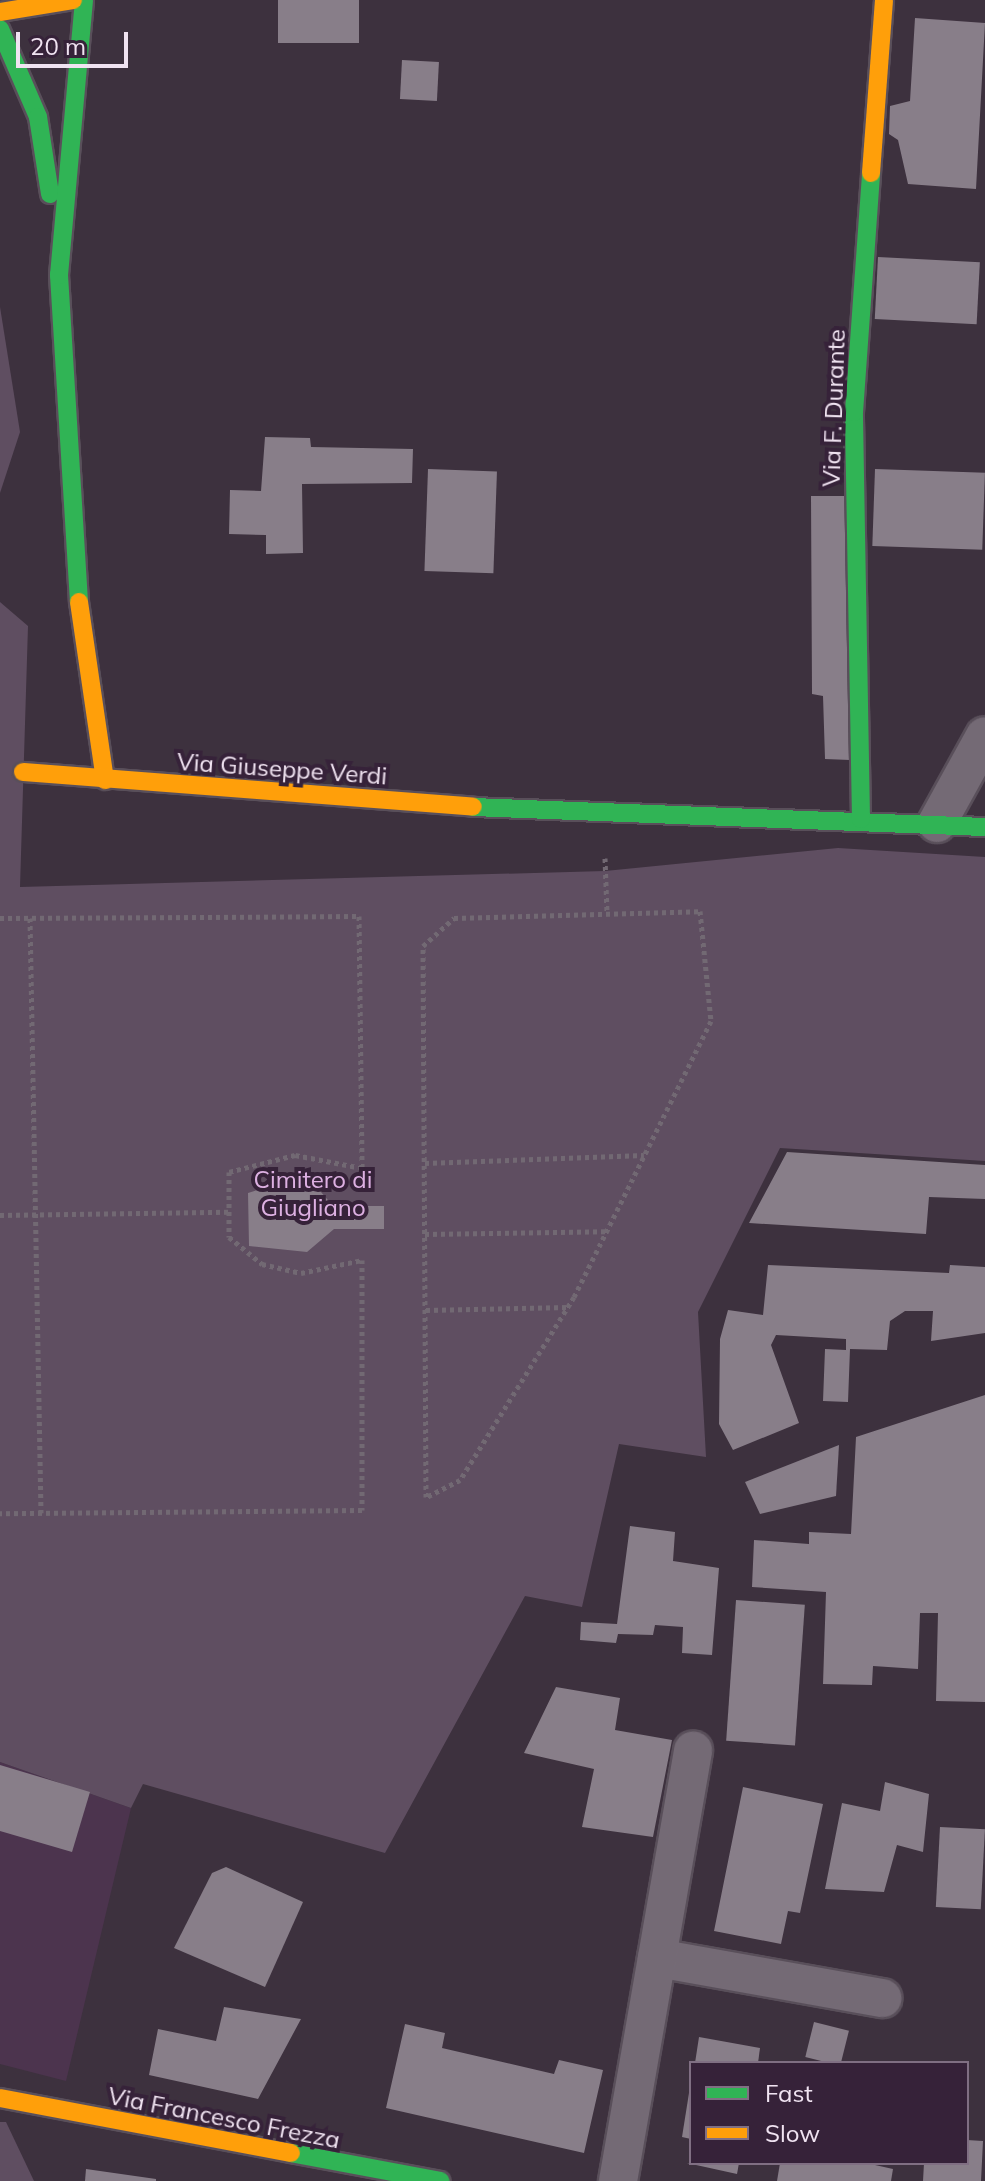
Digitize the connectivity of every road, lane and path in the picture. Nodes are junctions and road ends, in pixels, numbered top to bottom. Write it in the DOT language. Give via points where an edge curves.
graph roads {
  1 [pos="73,0"];
  2 [pos="84,0"];
  3 [pos="884,0"];
  4 [pos="0,12"];
  5 [pos="0,29"];
  6 [pos="59,252"];
  7 [pos="985,736"];
  8 [pos="23,772"];
  9 [pos="105,780"];
  10 [pos="603,817"];
  11 [pos="861,819"];
  12 [pos="937,823"];
  13 [pos="985,827"];
  14 [pos="607,913"];
  15 [pos="0,918"];
  16 [pos="30,918"];
  17 [pos="645,1155"];
  18 [pos="425,1163"];
  19 [pos="229,1212"];
  20 [pos="0,1215"];
  21 [pos="34,1215"];
  22 [pos="607,1231"];
  23 [pos="425,1234"];
  24 [pos="569,1307"];
  25 [pos="426,1310"];
  26 [pos="0,1513"];
  27 [pos="41,1513"];
  28 [pos="693,1750"];
  29 [pos="657,1958"];
  30 [pos="882,1998"];
  31 [pos="0,2098"];
  32 [pos="337,2173"];
  33 [pos="440,2181"];
  34 [pos="618,2181"];
  1 -- 4 [label="street"];
  2 -- 6 [label="street"];
  3 -- 11 [label="street, Via F. Durante" via="854,412"];
  5 -- 6 [label="street" via="38,117"];
  6 -- 9 [label="street" via="71,546"];
  7 -- 12 [label="street"];
  8 -- 9 [label="street, Via Giuseppe Verdi"];
  9 -- 10 [label="street, Via Giuseppe Verdi"];
  10 -- 11 [label="street, Via Giuseppe Verdi"];
  10 -- 14 [label="path"];
  11 -- 12 [label="street, Via Giuseppe Verdi"];
  12 -- 13 [label="street, Via Giuseppe Verdi"];
  14 -- 17 [label="path" via="700,911 711,1021"];
  14 -- 18 [label="path" via="454,918 423,946"];
  15 -- 16 [label="path"];
  16 -- 19 [label="path" via="359,916 362,1168 275,1157 252,1171 229,1172"];
  16 -- 21 [label="path"];
  17 -- 18 [label="path"];
  17 -- 22 [label="path"];
  18 -- 23 [label="path"];
  19 -- 21 [label="path"];
  19 -- 27 [label="path" via="236,1249 262,1264 301,1273 362,1260 362,1510"];
  20 -- 21 [label="path"];
  21 -- 27 [label="path"];
  22 -- 23 [label="path"];
  22 -- 24 [label="path"];
  23 -- 25 [label="path"];
  24 -- 25 [label="path"];
  24 -- 25 [label="path" via="460,1480 433,1497 426,1497"];
  26 -- 27 [label="path"];
  28 -- 29 [label="street"];
  29 -- 30 [label="street"];
  29 -- 34 [label="street"];
  31 -- 32 [label="street, Via Francesco Frezza"];
  32 -- 33 [label="street, Via Francesco Frezza"];
}
